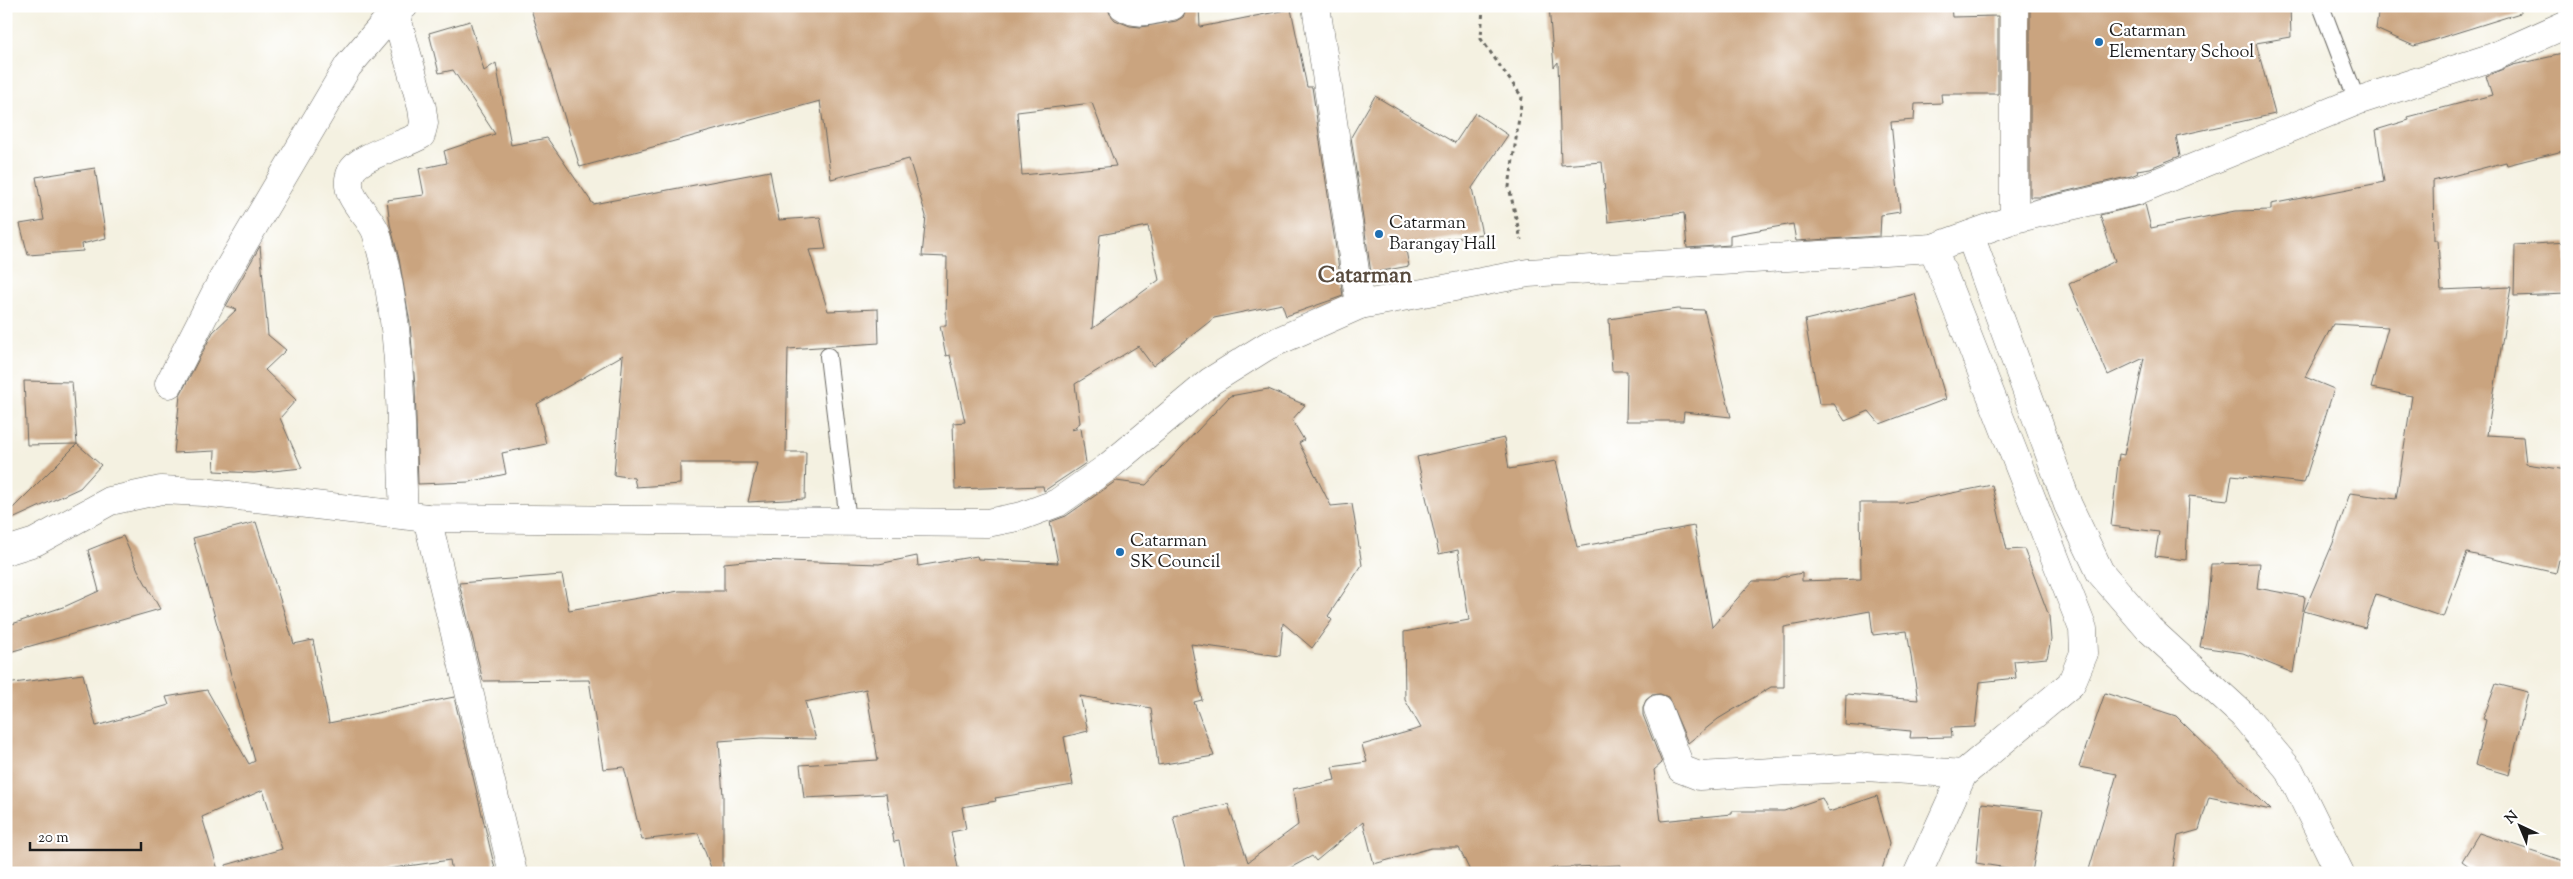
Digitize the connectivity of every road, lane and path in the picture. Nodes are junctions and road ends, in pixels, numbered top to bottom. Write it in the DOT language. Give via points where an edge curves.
graph roads {
  1 [pos="1123,6"];
  2 [pos="1172,6"];
  3 [pos="1316,6"];
  4 [pos="1483,6"];
  5 [pos="2014,6"];
  6 [pos="2321,6"];
  7 [pos="400,9"];
  8 [pos="2567,24"];
  9 [pos="2357,101"];
  10 [pos="2014,219"];
  11 [pos="1970,235"];
  12 [pos="1933,248"];
  13 [pos="1528,273"];
  14 [pos="1360,305"];
  15 [pos="828,356"];
  16 [pos="169,384"];
  17 [pos="416,517"];
  18 [pos="848,521"];
  19 [pos="6,551"];
  20 [pos="1658,709"];
  21 [pos="1963,774"];
  22 [pos="514,873"];
  23 [pos="1918,873"];
  24 [pos="2340,873"];
  1 -- 2 [label="street" via="1131,12 1138,12"];
  3 -- 14 [label="street"];
  4 -- 13 [label="path" via="1480,39 1522,97 1509,187"];
  5 -- 10 [label="street"];
  6 -- 9 [label="lane"];
  7 -- 16 [label="street" via="348,66 222,280"];
  7 -- 17 [label="street" via="422,108 424,124 421,135 356,164 350,175 350,184 352,196 376,231 389,290"];
  8 -- 9 [label="street" via="2493,57"];
  9 -- 10 [label="street" via="2136,191"];
  10 -- 11 [label="street"];
  11 -- 12 [label="street"];
  11 -- 24 [label="street" via="2068,505 2100,572 2150,629 2243,715 2290,771"];
  12 -- 13 [label="street"];
  12 -- 21 [label="street" via="2083,629 2084,653 2071,684"];
  13 -- 14 [label="street"];
  14 -- 18 [label="street" via="1267,346 1211,381 1108,467 1057,503 1022,516 987,523"];
  15 -- 18 [label="lane"];
  17 -- 18 [label="street"];
  17 -- 19 [label="street" via="204,492 161,490 110,501 35,542"];
  17 -- 22 [label="street"];
  20 -- 21 [label="street" via="1681,768 1699,776 1867,767"];
  21 -- 23 [label="street"];
}
